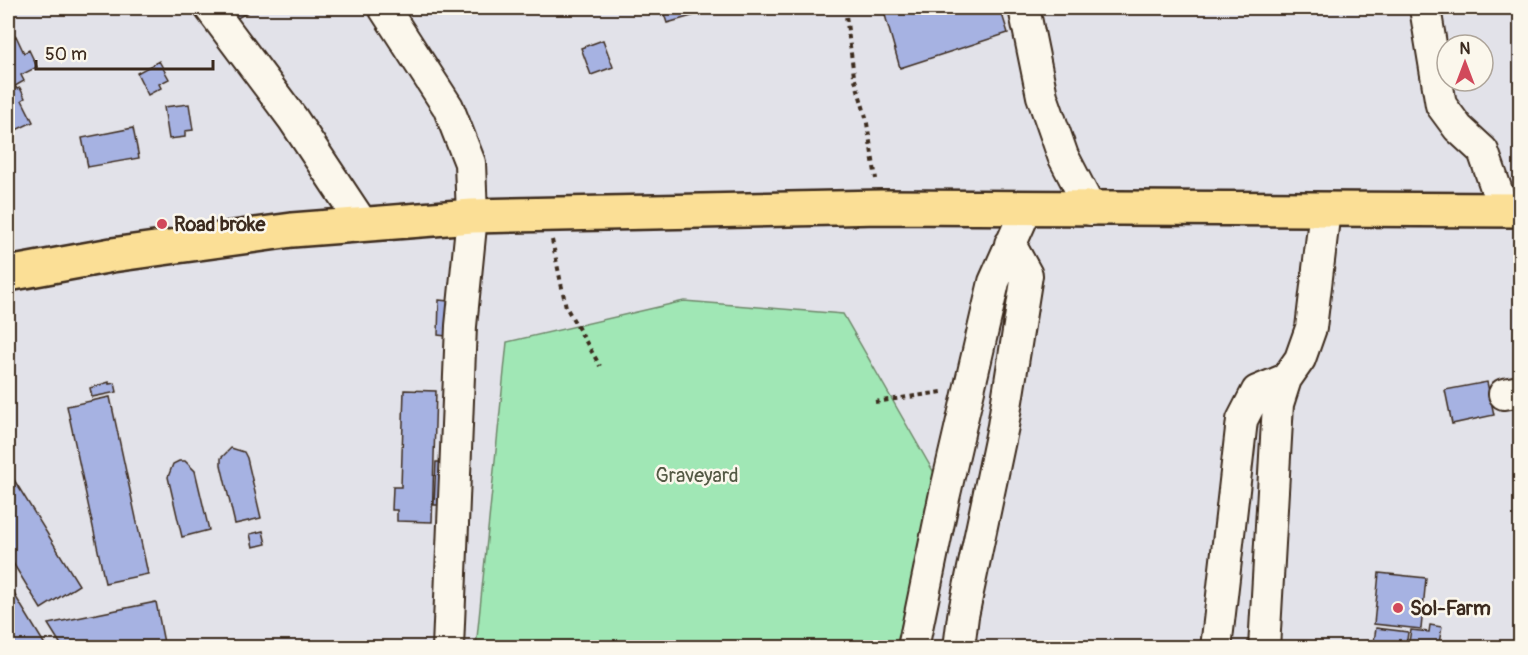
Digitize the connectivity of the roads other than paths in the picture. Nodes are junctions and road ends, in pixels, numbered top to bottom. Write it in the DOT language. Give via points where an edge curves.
graph roads {
  1 [pos="210,8"];
  2 [pos="384,8"];
  3 [pos="1024,8"];
  4 [pos="1425,8"];
  5 [pos="1026,210"];
  6 [pos="1091,210"];
  7 [pos="1325,210"];
  8 [pos="1512,211"];
  9 [pos="472,216"];
  10 [pos="362,223"];
  11 [pos="1010,244"];
  12 [pos="8,274"];
  13 [pos="1286,379"];
  14 [pos="448,648"];
  15 [pos="913,648"];
  16 [pos="959,648"];
  17 [pos="1216,648"];
  18 [pos="1264,648"];
  1 -- 10 [label="street" via="293,119"];
  2 -- 9 [label="street" via="448,107 471,163"];
  3 -- 6 [label="street" via="1042,96 1063,156"];
  4 -- 8 [label="street" via="1441,105 1483,151"];
  5 -- 6 [label="highway"];
  5 -- 9 [label="highway" via="881,207"];
  5 -- 11 [label="street"];
  6 -- 7 [label="highway"];
  7 -- 8 [label="highway"];
  7 -- 13 [label="street" via="1311,328 1300,359"];
  9 -- 10 [label="highway"];
  9 -- 14 [label="street" via="461,326"];
  10 -- 12 [label="highway" via="211,240"];
  11 -- 15 [label="street" via="994,282"];
  11 -- 16 [label="street" via="1028,275"];
  13 -- 17 [label="street" via="1257,392 1242,420"];
  13 -- 18 [label="street" via="1278,404"];
}
